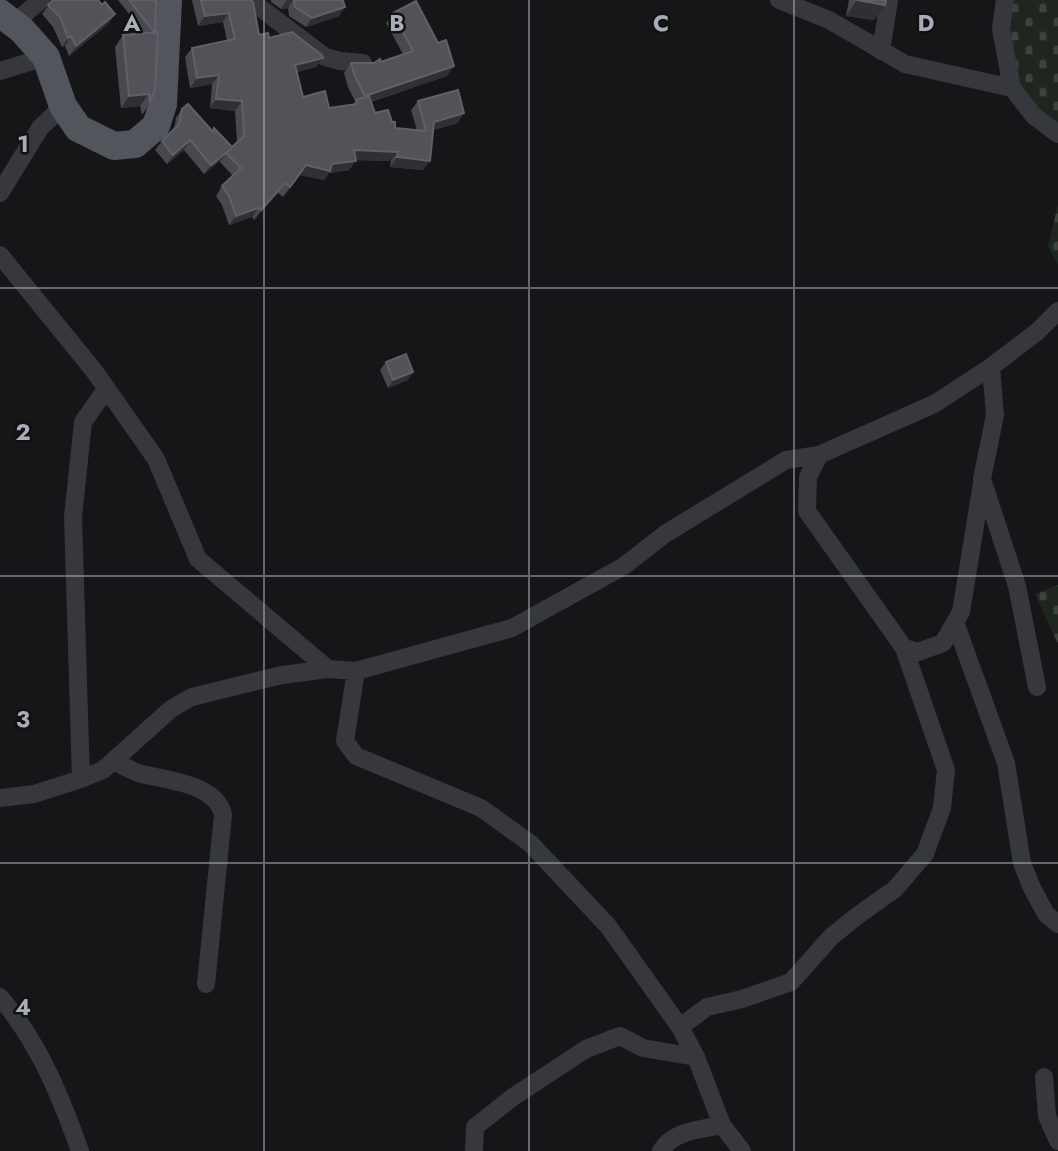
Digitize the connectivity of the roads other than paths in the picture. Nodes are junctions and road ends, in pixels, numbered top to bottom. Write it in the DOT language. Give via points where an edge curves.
graph roads {
  1 [pos="41,0"];
  2 [pos="168,0"];
  3 [pos="250,0"];
  4 [pos="779,0"];
  5 [pos="889,0"];
  6 [pos="1005,0"];
  7 [pos="7,18"];
  8 [pos="881,51"];
  9 [pos="46,57"];
  10 [pos="363,63"];
  11 [pos="0,71"];
  12 [pos="1012,88"];
  13 [pos="63,106"];
  14 [pos="1058,134"];
  15 [pos="0,193"];
  16 [pos="0,255"];
  17 [pos="1058,311"];
  18 [pos="991,367"];
  19 [pos="107,388"];
  20 [pos="819,455"];
  21 [pos="982,480"];
  22 [pos="955,622"];
  23 [pos="904,648"];
  24 [pos="328,669"];
  25 [pos="356,671"];
  26 [pos="1037,687"];
  27 [pos="113,761"];
  28 [pos="81,779"];
  29 [pos="0,798"];
  30 [pos="1058,924"];
  31 [pos="206,984"];
  32 [pos="0,997"];
  33 [pos="680,1027"];
  34 [pos="696,1058"];
  35 [pos="1044,1077"];
  36 [pos="722,1125"];
  37 [pos="1058,1141"];
  38 [pos="80,1151"];
  39 [pos="474,1151"];
  40 [pos="661,1151"];
  41 [pos="741,1151"];
  1 -- 7 [label="street"];
  2 -- 13 [label="main road" via="163,104 156,126 135,144 114,146 78,128"];
  3 -- 10 [label="street" via="325,57"];
  4 -- 8 [label="street" via="829,20"];
  5 -- 8 [label="street"];
  6 -- 12 [label="street" via="1001,29"];
  7 -- 9 [label="main road"];
  8 -- 12 [label="street" via="905,64"];
  9 -- 11 [label="street"];
  9 -- 13 [label="main road"];
  12 -- 14 [label="street" via="1034,116"];
  13 -- 15 [label="street" via="40,128"];
  16 -- 19 [label="street"];
  17 -- 18 [label="street"];
  18 -- 20 [label="street" via="934,404"];
  18 -- 21 [label="street" via="995,415"];
  19 -- 24 [label="street" via="156,459 198,559"];
  19 -- 28 [label="street" via="83,422 73,517"];
  20 -- 23 [label="street" via="807,477 807,511"];
  20 -- 25 [label="street" via="786,460 665,534 624,566 512,628"];
  21 -- 22 [label="street" via="961,612"];
  21 -- 26 [label="street" via="1017,586"];
  22 -- 23 [label="street" via="943,643 918,652"];
  22 -- 30 [label="street" via="1006,763 1031,888 1046,914"];
  23 -- 33 [label="street" via="946,770 942,808 925,854 895,889 831,937 791,982 707,1007"];
  24 -- 25 [label="street"];
  24 -- 27 [label="street" via="192,697 171,709"];
  25 -- 33 [label="street" via="345,741 356,755 481,808 531,844 608,926"];
  27 -- 28 [label="street"];
  27 -- 31 [label="street" via="139,773 171,778 204,792 222,807"];
  28 -- 29 [label="street" via="34,794"];
  32 -- 38 [label="street" via="39,1051"];
  33 -- 34 [label="street"];
  34 -- 36 [label="street"];
  34 -- 39 [label="street" via="643,1048 620,1036 586,1049 475,1127"];
  35 -- 37 [label="street" via="1047,1116"];
  36 -- 40 [label="street" via="681,1133"];
  36 -- 41 [label="street"];
}
